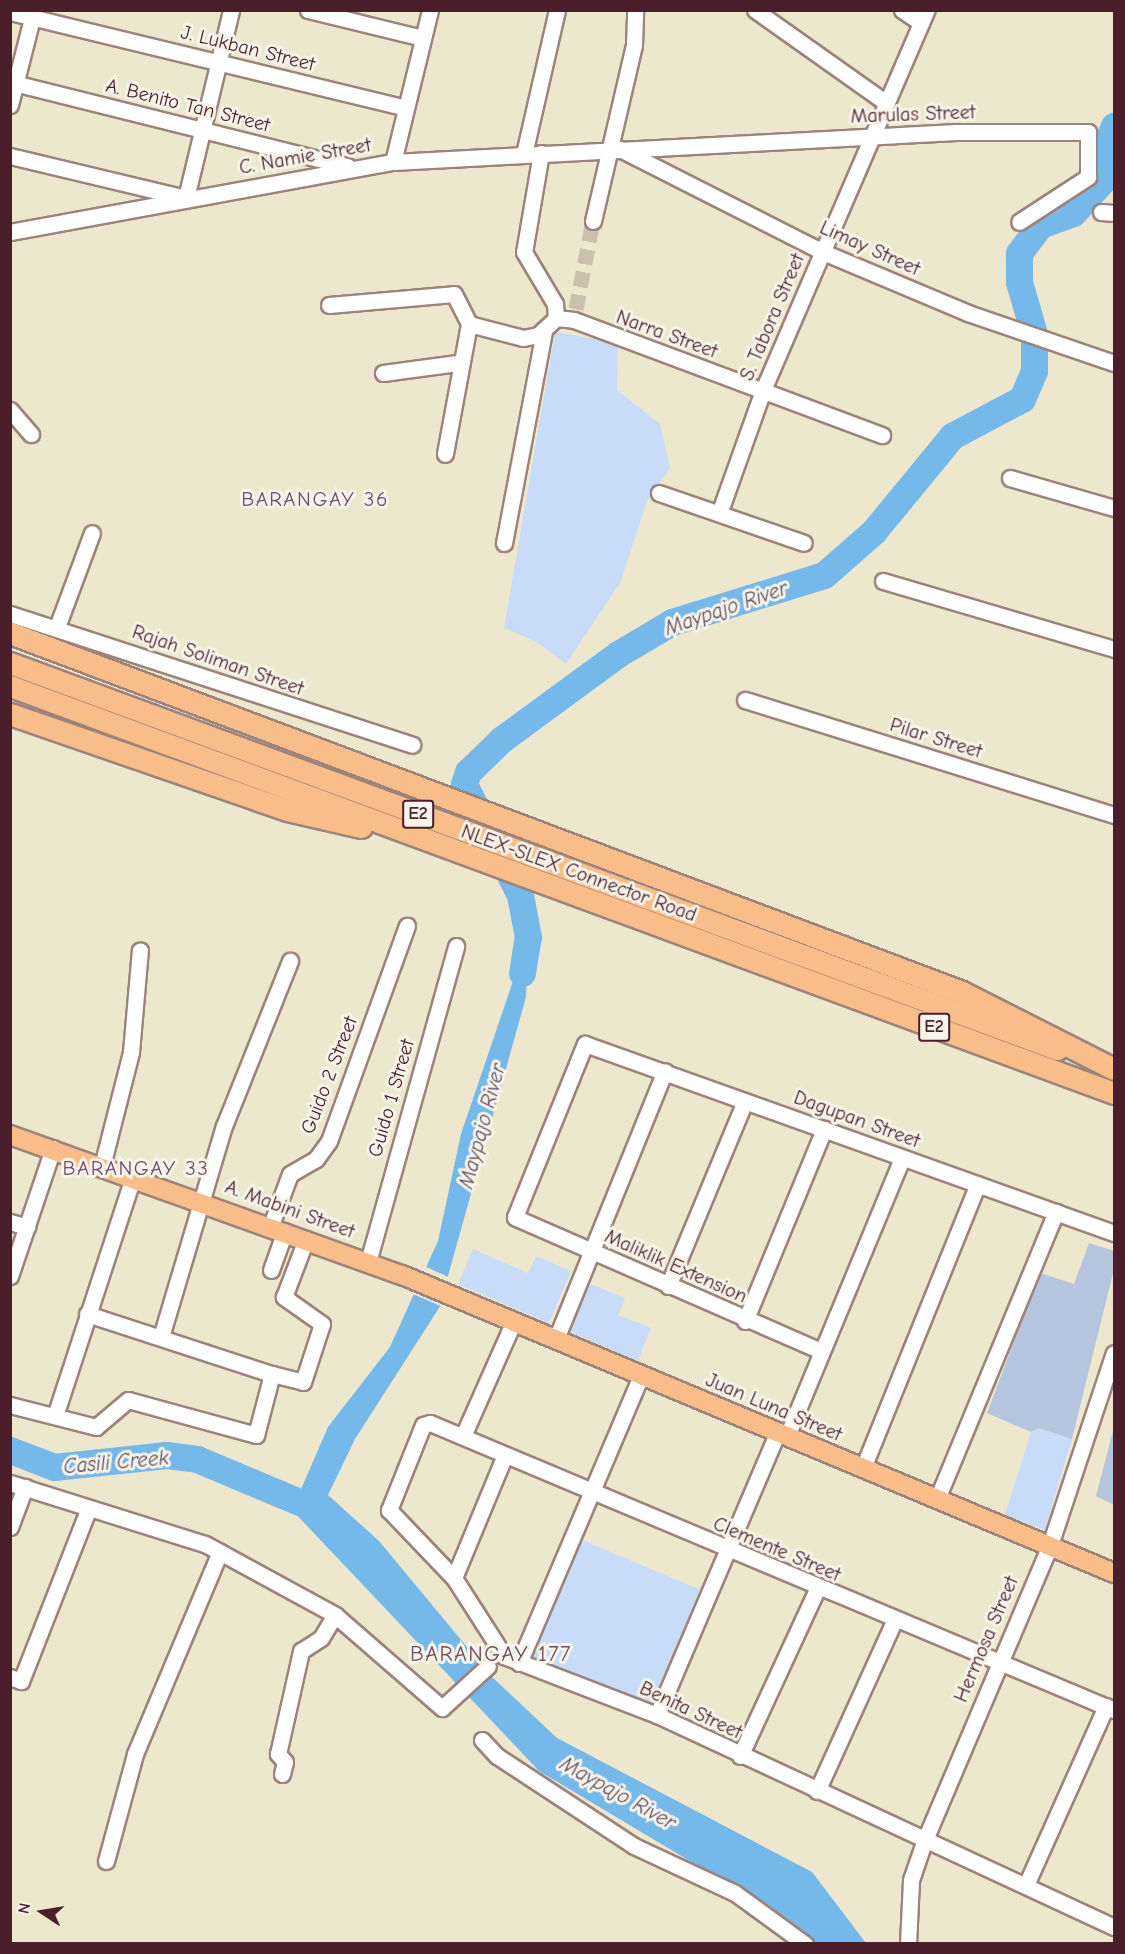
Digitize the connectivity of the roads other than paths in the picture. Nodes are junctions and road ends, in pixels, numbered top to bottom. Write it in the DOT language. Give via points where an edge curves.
graph roads {
  1 [pos="231,10"];
  2 [pos="308,10"];
  3 [pos="430,10"];
  4 [pos="557,10"];
  5 [pos="635,10"];
  6 [pos="755,10"];
  7 [pos="902,10"];
  8 [pos="10,12"];
  9 [pos="33,14"];
  10 [pos="924,17"];
  11 [pos="423,38"];
  12 [pos="219,63"];
  13 [pos="13,83"];
  14 [pos="885,102"];
  15 [pos="10,105"];
  16 [pos="406,108"];
  17 [pos="202,130"];
  18 [pos="872,137"];
  19 [pos="615,148"];
  20 [pos="541,153"];
  21 [pos="524,154"];
  22 [pos="10,156"];
  23 [pos="393,162"];
  24 [pos="355,168"];
  25 [pos="186,198"];
  26 [pos="593,221"];
  27 [pos="1019,222"];
  28 [pos="10,232"];
  29 [pos="823,252"];
  30 [pos="329,304"];
  31 [pos="556,318"];
  32 [pos="468,324"];
  33 [pos="544,332"];
  34 [pos="457,363"];
  35 [pos="1114,363"];
  36 [pos="383,374"];
  37 [pos="763,390"];
  38 [pos="10,410"];
  39 [pos="31,434"];
  40 [pos="882,435"];
  41 [pos="445,454"];
  42 [pos="1010,478"];
  43 [pos="658,493"];
  44 [pos="1114,508"];
  45 [pos="720,511"];
  46 [pos="92,533"];
  47 [pos="504,543"];
  48 [pos="804,543"];
  49 [pos="883,581"];
  50 [pos="10,614"];
  51 [pos="57,627"];
  52 [pos="10,633"];
  53 [pos="1114,649"];
  54 [pos="10,663"];
  55 [pos="10,686"];
  56 [pos="745,700"];
  57 [pos="10,714"];
  58 [pos="412,745"];
  59 [pos="1114,815"];
  60 [pos="421,838"];
  61 [pos="407,926"];
  62 [pos="456,946"];
  63 [pos="140,950"];
  64 [pos="290,962"];
  65 [pos="1114,1070"];
  66 [pos="665,1071"];
  67 [pos="1114,1094"];
  68 [pos="745,1101"];
  69 [pos="824,1129"];
  70 [pos="10,1135"];
  71 [pos="53,1148"];
  72 [pos="902,1158"];
  73 [pos="102,1166"];
  74 [pos="133,1177"];
  75 [pos="978,1184"];
  76 [pos="204,1202"];
  77 [pos="1056,1212"];
  78 [pos="514,1217"];
  79 [pos="10,1222"];
  80 [pos="27,1227"];
  81 [pos="278,1228"];
  82 [pos="1114,1233"];
  83 [pos="306,1239"];
  84 [pos="591,1251"];
  85 [pos="368,1262"];
  86 [pos="271,1270"];
  87 [pos="10,1276"];
  88 [pos="417,1282"];
  89 [pos="668,1286"];
  90 [pos="87,1314"];
  91 [pos="514,1321"];
  92 [pos="745,1321"];
  93 [pos="161,1337"];
  94 [pos="556,1339"];
  95 [pos="821,1351"];
  96 [pos="1114,1353"];
  97 [pos="272,1374"];
  98 [pos="641,1374"];
  99 [pos="10,1405"];
  100 [pos="55,1416"];
  101 [pos="426,1422"];
  102 [pos="783,1434"];
  103 [pos="463,1436"];
  104 [pos="505,1455"];
  105 [pos="863,1468"];
  106 [pos="18,1485"];
  107 [pos="594,1492"];
  108 [pos="938,1499"];
  109 [pos="88,1510"];
  110 [pos="10,1527"];
  111 [pos="1050,1545"];
  112 [pos="220,1552"];
  113 [pos="729,1552"];
  114 [pos="1114,1573"];
  115 [pos="454,1578"];
  116 [pos="817,1589"];
  117 [pos="336,1615"];
  118 [pos="894,1621"];
  119 [pos="997,1660"];
  120 [pos="519,1663"];
  121 [pos="488,1666"];
  122 [pos="10,1677"];
  123 [pos="1110,1708"];
  124 [pos="657,1715"];
  125 [pos="482,1740"];
  126 [pos="740,1756"];
  127 [pos="282,1773"];
  128 [pos="817,1791"];
  129 [pos="924,1842"];
  130 [pos="106,1861"];
  131 [pos="1026,1886"];
  132 [pos="1113,1923"];
  133 [pos="805,1944"];
  134 [pos="908,1944"];
  1 -- 12 [label="street"];
  2 -- 11 [label="street"];
  3 -- 11 [label="street"];
  4 -- 21 [label="street"];
  5 -- 19 [label="street" via="634,45"];
  6 -- 14 [label="street"];
  7 -- 10 [label="street"];
  8 -- 9 [label="street, J. Lukban Street"];
  9 -- 12 [label="street, J. Lukban Street"];
  9 -- 13 [label="street"];
  10 -- 14 [label="street, S. Tabora Street"];
  11 -- 16 [label="street"];
  12 -- 16 [label="street, J. Lukban Street"];
  12 -- 17 [label="street"];
  13 -- 15 [label="street"];
  13 -- 17 [label="street, A. Benito Tan Street"];
  14 -- 18 [label="street, S. Tabora Street"];
  16 -- 23 [label="street"];
  17 -- 24 [label="street, A. Benito Tan Street"];
  17 -- 25 [label="street"];
  18 -- 19 [label="street, Marulas Street"];
  18 -- 27 [label="street, Marulas Street" via="1089,133 1088,177"];
  18 -- 29 [label="street, S. Tabora Street"];
  19 -- 20 [label="street, C. Namie Street"];
  19 -- 26 [label="street"];
  19 -- 29 [label="street, Limay Street"];
  20 -- 21 [label="street, C. Namie Street"];
  20 -- 31 [label="street" via="524,252 555,304"];
  21 -- 23 [label="street, C. Namie Street"];
  22 -- 25 [label="street"];
  23 -- 24 [label="street, C. Namie Street"];
  24 -- 25 [label="street, C. Namie Street"];
  25 -- 28 [label="street, C. Namie Street"];
  29 -- 35 [label="street, Limay Street" via="968,314"];
  29 -- 37 [label="street, S. Tabora Street"];
  30 -- 32 [label="street" via="454,294"];
  31 -- 33 [label="street"];
  31 -- 37 [label="street, Narra Street" via="575,315"];
  32 -- 33 [label="street" via="523,338"];
  32 -- 34 [label="street"];
  33 -- 47 [label="street"];
  34 -- 36 [label="street"];
  34 -- 41 [label="street"];
  37 -- 40 [label="street, Narra Street"];
  37 -- 45 [label="street, S. Tabora Street"];
  38 -- 39 [label="street"];
  42 -- 44 [label="street"];
  43 -- 45 [label="street"];
  45 -- 48 [label="street"];
  46 -- 51 [label="street"];
  49 -- 53 [label="street"];
  50 -- 51 [label="street, Rajah Soliman Street"];
  51 -- 58 [label="street, Rajah Soliman Street"];
  52 -- 65 [label="highway" via="962,992"];
  54 -- 65 [label="highway, NLEX-SLEX Connector Road / E2"];
  55 -- 60 [label="highway, NLEX-SLEX Connector Road / E2"];
  56 -- 59 [label="street, Pilar Street"];
  57 -- 60 [label="highway" via="287,810"];
  60 -- 67 [label="highway, NLEX-SLEX Connector Road / E2"];
  61 -- 81 [label="street, Guido 2 Street" via="329,1141 316,1159 290,1174"];
  62 -- 85 [label="street, Guido 1 Street"];
  63 -- 73 [label="street" via="131,1052"];
  64 -- 76 [label="street" via="224,1126"];
  66 -- 68 [label="street, Dagupan Street"];
  66 -- 78 [label="street, Dagupan Street" via="585,1044"];
  66 -- 84 [label="street"];
  68 -- 69 [label="street, Dagupan Street"];
  68 -- 89 [label="street"];
  69 -- 72 [label="street, Dagupan Street"];
  69 -- 92 [label="street"];
  70 -- 71 [label="main road, A. Mabini Street"];
  71 -- 73 [label="main road, A. Mabini Street"];
  71 -- 80 [label="street"];
  72 -- 75 [label="street, Dagupan Street"];
  72 -- 95 [label="street"];
  73 -- 74 [label="main road, A. Mabini Street"];
  74 -- 76 [label="main road, A. Mabini Street"];
  74 -- 90 [label="street"];
  75 -- 77 [label="street, Dagupan Street"];
  75 -- 105 [label="street"];
  76 -- 81 [label="main road, A. Mabini Street"];
  76 -- 93 [label="street"];
  77 -- 82 [label="street, Dagupan Street"];
  77 -- 108 [label="street"];
  78 -- 84 [label="street, Maliklik Extension"];
  79 -- 80 [label="street"];
  80 -- 87 [label="street"];
  81 -- 83 [label="main road, A. Mabini Street"];
  81 -- 86 [label="street, Guido 2 Street"];
  83 -- 85 [label="main road, A. Mabini Street"];
  83 -- 97 [label="street" via="284,1297 322,1324 303,1382"];
  84 -- 89 [label="street, Maliklik Extension"];
  84 -- 94 [label="street"];
  85 -- 88 [label="main road, A. Mabini Street"];
  88 -- 91 [label="main road, Juan Luna Street"];
  89 -- 92 [label="street, Maliklik Extension"];
  90 -- 93 [label="street"];
  90 -- 100 [label="street"];
  91 -- 94 [label="main road, Juan Luna Street"];
  91 -- 103 [label="street"];
  92 -- 95 [label="street, Maliklik Extension"];
  93 -- 97 [label="street"];
  94 -- 98 [label="main road, Juan Luna Street"];
  95 -- 102 [label="street"];
  96 -- 111 [label="street, Hermosa Street"];
  97 -- 100 [label="street" via="259,1432 126,1399 99,1426"];
  98 -- 102 [label="main road, Juan Luna Street"];
  98 -- 107 [label="street"];
  99 -- 100 [label="street"];
  101 -- 103 [label="street, Clemente Street"];
  101 -- 115 [label="street, Benita Street" via="389,1510"];
  102 -- 105 [label="main road, Juan Luna Street"];
  102 -- 113 [label="street"];
  103 -- 104 [label="street, Clemente Street"];
  104 -- 107 [label="street, Clemente Street"];
  104 -- 115 [label="street"];
  105 -- 108 [label="main road, Juan Luna Street"];
  106 -- 109 [label="street"];
  106 -- 110 [label="street"];
  107 -- 113 [label="street, Clemente Street"];
  107 -- 120 [label="street"];
  108 -- 111 [label="main road, Juan Luna Street"];
  109 -- 112 [label="street"];
  109 -- 122 [label="street" via="21,1681"];
  111 -- 114 [label="main road, Juan Luna Street"];
  111 -- 119 [label="street, Hermosa Street"];
  112 -- 117 [label="street"];
  112 -- 130 [label="street" via="135,1754"];
  113 -- 116 [label="street, Clemente Street"];
  113 -- 124 [label="street"];
  115 -- 120 [label="street, Benita Street" via="504,1656"];
  116 -- 118 [label="street, Clemente Street"];
  116 -- 126 [label="street"];
  117 -- 121 [label="street" via="442,1707"];
  117 -- 127 [label="street" via="321,1638 301,1652 278,1754 285,1762"];
  118 -- 119 [label="street, Clemente Street"];
  118 -- 128 [label="street"];
  119 -- 123 [label="street, Clemente Street"];
  119 -- 129 [label="street, Hermosa Street"];
  120 -- 124 [label="street, Benita Street"];
  123 -- 131 [label="street"];
  124 -- 126 [label="street, Benita Street"];
  125 -- 133 [label="street" via="497,1756 634,1846 735,1893"];
  126 -- 128 [label="street, Benita Street"];
  128 -- 129 [label="street, Benita Street"];
  129 -- 131 [label="street, Benita Street"];
  129 -- 134 [label="street, Hermosa Street" via="912,1880"];
  131 -- 132 [label="street, Benita Street"];
}
